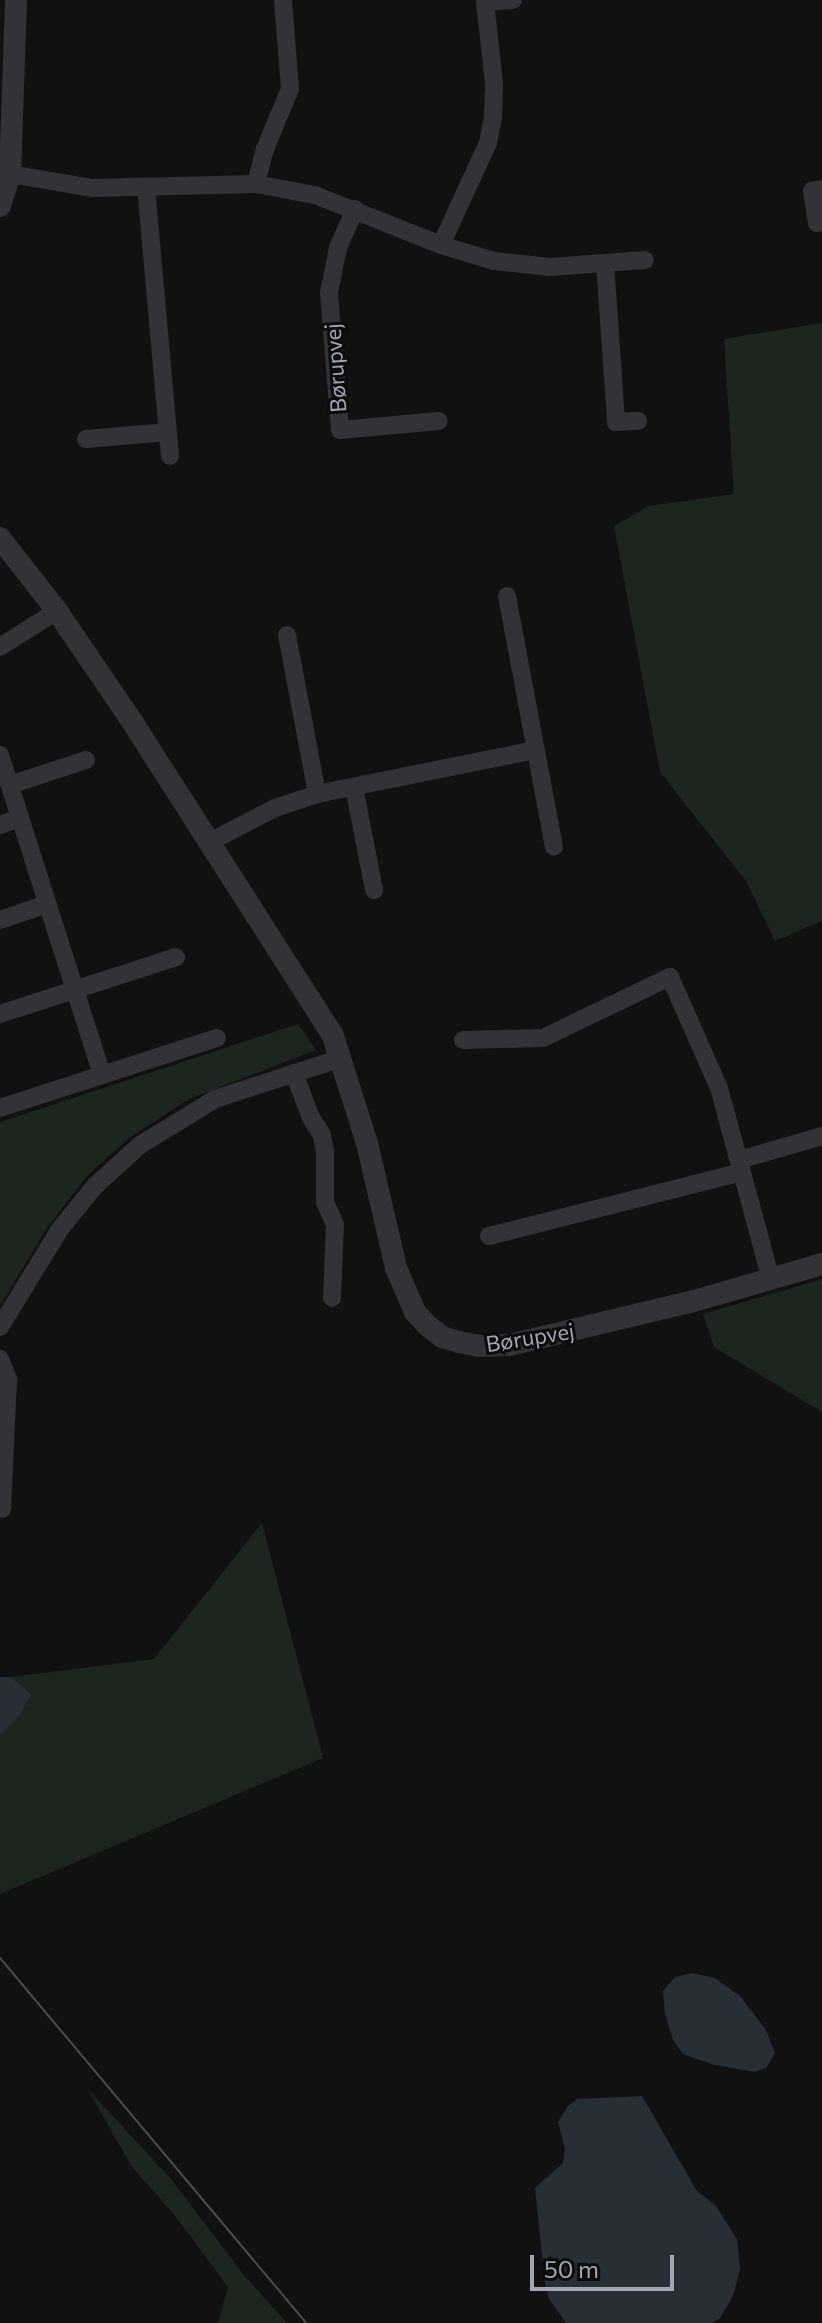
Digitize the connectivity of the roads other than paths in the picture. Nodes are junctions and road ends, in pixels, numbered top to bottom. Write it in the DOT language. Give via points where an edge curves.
graph roads {
  1 [pos="16,0"];
  2 [pos="283,0"];
  3 [pos="513,0"];
  4 [pos="10,174"];
  5 [pos="256,184"];
  6 [pos="146,187"];
  7 [pos="822,189"];
  8 [pos="0,206"];
  9 [pos="355,209"];
  10 [pos="822,222"];
  11 [pos="441,245"];
  12 [pos="645,260"];
  13 [pos="605,263"];
  14 [pos="439,421"];
  15 [pos="638,421"];
  16 [pos="168,432"];
  17 [pos="86,439"];
  18 [pos="170,456"];
  19 [pos="0,538"];
  20 [pos="507,596"];
  21 [pos="57,611"];
  22 [pos="287,635"];
  23 [pos="0,647"];
  24 [pos="536,750"];
  25 [pos="0,755"];
  26 [pos="86,760"];
  27 [pos="10,785"];
  28 [pos="354,787"];
  29 [pos="317,794"];
  30 [pos="20,818"];
  31 [pos="0,825"];
  32 [pos="208,843"];
  33 [pos="554,847"];
  34 [pos="374,890"];
  35 [pos="47,904"];
  36 [pos="0,920"];
  37 [pos="176,957"];
  38 [pos="75,990"];
  39 [pos="0,1014"];
  40 [pos="217,1038"];
  41 [pos="463,1040"];
  42 [pos="342,1058"];
  43 [pos="294,1073"];
  44 [pos="102,1075"];
  45 [pos="0,1108"];
  46 [pos="822,1136"];
  47 [pos="741,1166"];
  48 [pos="489,1236"];
  49 [pos="822,1264"];
  50 [pos="771,1280"];
  51 [pos="332,1298"];
  52 [pos="0,1327"];
  53 [pos="0,1359"];
  54 [pos="2,1509"];
  1 -- 4 [label="street"];
  2 -- 5 [label="street" via="290,89"];
  3 -- 11 [label="street" via="485,2 493,117 488,143"];
  4 -- 6 [label="street" via="93,188"];
  4 -- 8 [label="street"];
  5 -- 6 [label="street"];
  5 -- 9 [label="street"];
  6 -- 16 [label="street"];
  7 -- 10 [label="street" via="812,191 817,223"];
  9 -- 11 [label="street"];
  9 -- 14 [label="street, Børupvej" via="338,248 329,293 340,430"];
  11 -- 13 [label="street" via="520,266"];
  12 -- 13 [label="street"];
  13 -- 15 [label="street" via="616,422"];
  16 -- 17 [label="street"];
  16 -- 18 [label="street"];
  19 -- 21 [label="street, Børupvej"];
  20 -- 24 [label="street"];
  21 -- 23 [label="street"];
  21 -- 32 [label="street, Børupvej"];
  22 -- 29 [label="street"];
  24 -- 28 [label="street"];
  24 -- 33 [label="street"];
  25 -- 27 [label="street"];
  26 -- 27 [label="street"];
  27 -- 30 [label="street"];
  28 -- 29 [label="street"];
  28 -- 34 [label="street"];
  29 -- 32 [label="street" via="275,808"];
  30 -- 31 [label="street"];
  30 -- 35 [label="street"];
  32 -- 42 [label="street, Børupvej" via="321,1015"];
  35 -- 36 [label="street"];
  35 -- 38 [label="street"];
  37 -- 38 [label="street"];
  38 -- 39 [label="street"];
  38 -- 44 [label="street"];
  40 -- 44 [label="street"];
  41 -- 47 [label="street" via="543,1038 670,977 719,1088"];
  42 -- 43 [label="street"];
  42 -- 50 [label="street, Børupvej" via="396,1268 415,1312 442,1337 479,1346 535,1341"];
  43 -- 51 [label="street" via="325,1152 325,1202 335,1224"];
  43 -- 52 [label="street" via="215,1099 121,1161 60,1229"];
  44 -- 45 [label="street"];
  46 -- 47 [label="street"];
  47 -- 48 [label="street"];
  47 -- 50 [label="street"];
  49 -- 50 [label="street, Børupvej"];
  53 -- 54 [label="street" via="8,1379"];
}
